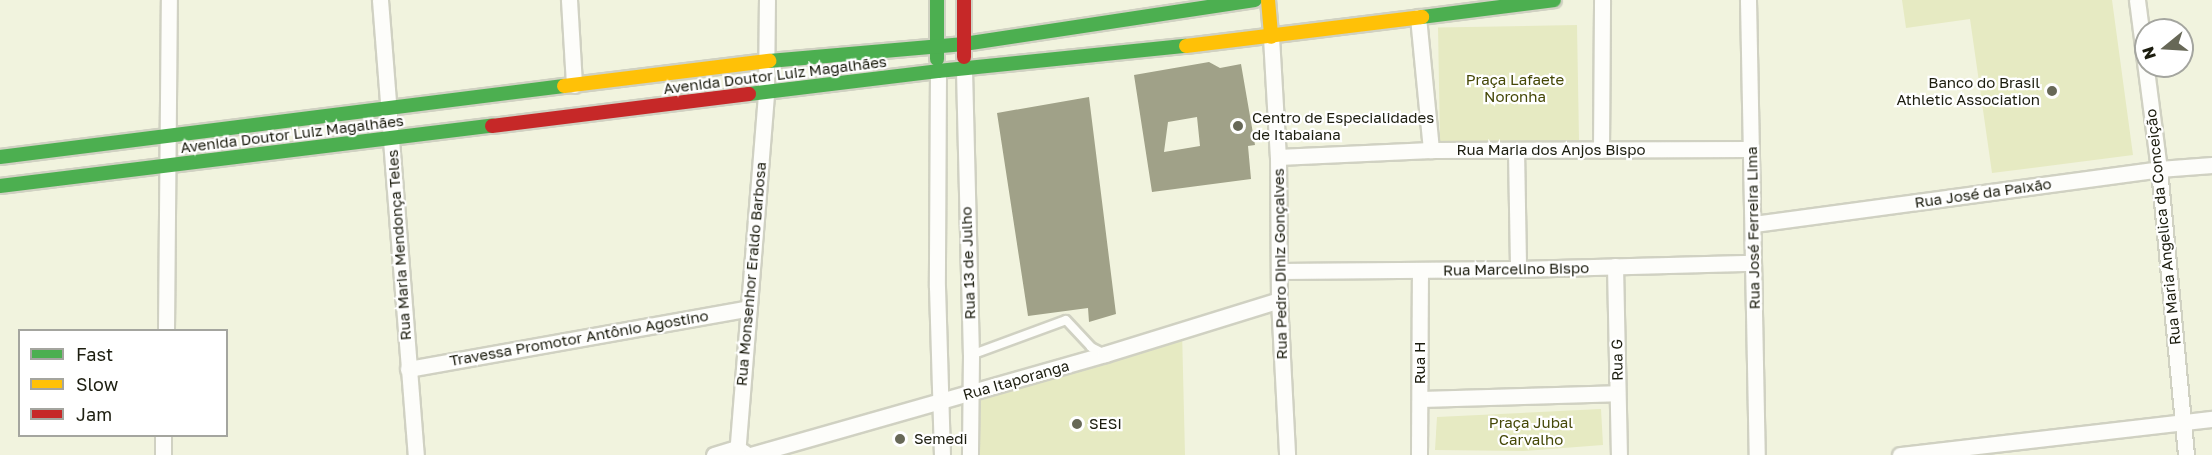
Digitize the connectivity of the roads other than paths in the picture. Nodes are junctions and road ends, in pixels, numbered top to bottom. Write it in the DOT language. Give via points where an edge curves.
graph roads {
  1 [pos="169,0"];
  2 [pos="380,0"];
  3 [pos="569,0"];
  4 [pos="767,0"];
  5 [pos="937,0"];
  6 [pos="964,0"];
  7 [pos="1255,0"];
  8 [pos="1268,0"];
  9 [pos="1554,0"];
  10 [pos="1602,0"];
  11 [pos="1749,0"];
  12 [pos="2137,0"];
  13 [pos="1418,17"];
  14 [pos="1271,37"];
  15 [pos="964,44"];
  16 [pos="936,46"];
  17 [pos="767,61"];
  18 [pos="964,70"];
  19 [pos="938,71"];
  20 [pos="574,85"];
  21 [pos="766,93"];
  22 [pos="388,108"];
  23 [pos="391,138"];
  24 [pos="1751,149"];
  25 [pos="1431,150"];
  26 [pos="1516,150"];
  27 [pos="1601,150"];
  28 [pos="168,151"];
  29 [pos="0,157"];
  30 [pos="1278,157"];
  31 [pos="2212,165"];
  32 [pos="2159,169"];
  33 [pos="0,186"];
  34 [pos="1754,224"];
  35 [pos="1753,263"];
  36 [pos="1616,266"];
  37 [pos="1518,269"];
  38 [pos="1279,271"];
  39 [pos="1420,271"];
  40 [pos="1279,300"];
  41 [pos="749,308"];
  42 [pos="166,329"];
  43 [pos="1105,354"];
  44 [pos="971,355"];
  45 [pos="408,369"];
  46 [pos="970,393"];
  47 [pos="1617,393"];
  48 [pos="1420,399"];
  49 [pos="942,402"];
  50 [pos="2212,419"];
  51 [pos="2182,423"];
  52 [pos="163,437"];
  53 [pos="743,453"];
  54 [pos="163,455"];
  55 [pos="416,455"];
  56 [pos="714,455"];
  57 [pos="942,455"];
  58 [pos="970,455"];
  59 [pos="1287,455"];
  60 [pos="1419,455"];
  61 [pos="1619,455"];
  62 [pos="1757,455"];
  63 [pos="1900,455"];
  64 [pos="2186,455"];
  1 -- 28 [label="street"];
  2 -- 22 [label="street, Rua Maria Mendonça Teles"];
  3 -- 20 [label="street"];
  4 -- 17 [label="street, Rua Monsenhor Eraldo Barbosa"];
  5 -- 16 [label="street"];
  6 -- 15 [label="street"];
  7 -- 15 [label="street, Avenida Doutor Luiz Magalhães"];
  8 -- 14 [label="street"];
  9 -- 13 [label="street, Avenida Doutor Luiz Magalhães"];
  10 -- 27 [label="street"];
  11 -- 24 [label="street, Rua José Ferreira Lima"];
  12 -- 32 [label="street, Rua Maria Angelica da Conceição"];
  13 -- 14 [label="street, Avenida Doutor Luiz Magalhães"];
  13 -- 25 [label="street"];
  14 -- 18 [label="street, Avenida Doutor Luiz Magalhães"];
  14 -- 30 [label="street, Rua Pedro Diniz Gonçalves"];
  15 -- 16 [label="street, Avenida Doutor Luiz Magalhães"];
  15 -- 18 [label="street"];
  16 -- 17 [label="street, Avenida Doutor Luiz Magalhães"];
  16 -- 19 [label="street"];
  17 -- 20 [label="street, Avenida Doutor Luiz Magalhães"];
  17 -- 21 [label="street, Rua Monsenhor Eraldo Barbosa"];
  18 -- 19 [label="street, Avenida Doutor Luiz Magalhães"];
  18 -- 44 [label="street, Rua 13 de Julho"];
  19 -- 21 [label="street, Avenida Doutor Luiz Magalhães"];
  19 -- 49 [label="street, Rua 13 de Julho" via="937,287"];
  20 -- 22 [label="street, Avenida Doutor Luiz Magalhães"];
  21 -- 23 [label="street, Avenida Doutor Luiz Magalhães"];
  21 -- 41 [label="street, Rua Monsenhor Eraldo Barbosa"];
  22 -- 23 [label="street, Rua Maria Mendonça Teles"];
  22 -- 28 [label="street, Avenida Doutor Luiz Magalhães"];
  23 -- 28 [label="street, Avenida Doutor Luiz Magalhães"];
  23 -- 45 [label="street, Rua Maria Mendonça Teles"];
  24 -- 27 [label="street, Rua Maria dos Anjos Bispo"];
  24 -- 34 [label="street, Rua José Ferreira Lima"];
  25 -- 26 [label="street, Rua Maria dos Anjos Bispo"];
  25 -- 30 [label="street, Rua Maria dos Anjos Bispo"];
  26 -- 27 [label="street, Rua Maria dos Anjos Bispo"];
  26 -- 37 [label="street"];
  28 -- 29 [label="street, Avenida Doutor Luiz Magalhães"];
  28 -- 33 [label="street, Avenida Doutor Luiz Magalhães"];
  28 -- 42 [label="street"];
  30 -- 38 [label="street, Rua Pedro Diniz Gonçalves"];
  31 -- 32 [label="street, Rua José da Paixão"];
  32 -- 34 [label="street, Rua José da Paixão"];
  32 -- 51 [label="street, Rua Maria Angelica da Conceição"];
  34 -- 35 [label="street, Rua José Ferreira Lima"];
  35 -- 36 [label="street, Rua Marcelino Bispo"];
  35 -- 62 [label="street, Rua José Ferreira Lima"];
  36 -- 37 [label="street, Rua Marcelino Bispo"];
  36 -- 47 [label="street, Rua G"];
  37 -- 39 [label="street, Rua Marcelino Bispo"];
  38 -- 39 [label="street, Rua Marcelino Bispo"];
  38 -- 40 [label="street, Rua Pedro Diniz Gonçalves"];
  39 -- 48 [label="street, Rua H"];
  40 -- 43 [label="street, Rua Itaporanga"];
  40 -- 59 [label="street, Rua Pedro Diniz Gonçalves"];
  41 -- 45 [label="street, Travessa Promotor Antônio Agostino"];
  41 -- 53 [label="street, Rua Monsenhor Eraldo Barbosa"];
  43 -- 44 [label="lane" via="1091,347 1066,320"];
  43 -- 46 [label="street, Rua Itaporanga"];
  44 -- 46 [label="street, Rua 13 de Julho"];
  45 -- 55 [label="street, Rua Maria Mendonça Teles"];
  46 -- 49 [label="street, Rua Itaporanga"];
  46 -- 58 [label="street, Rua 13 de Julho"];
  47 -- 48 [label="street"];
  47 -- 61 [label="street, Rua G"];
  48 -- 60 [label="street, Rua H"];
  49 -- 53 [label="street, Rua Itaporanga"];
  49 -- 57 [label="street, Rua 13 de Julho"];
  50 -- 51 [label="street"];
  51 -- 63 [label="street"];
  51 -- 64 [label="street, Rua Maria Angelica da Conceição"];
  52 -- 54 [label="street"];
  53 -- 56 [label="street, Rua Itaporanga"];
}
